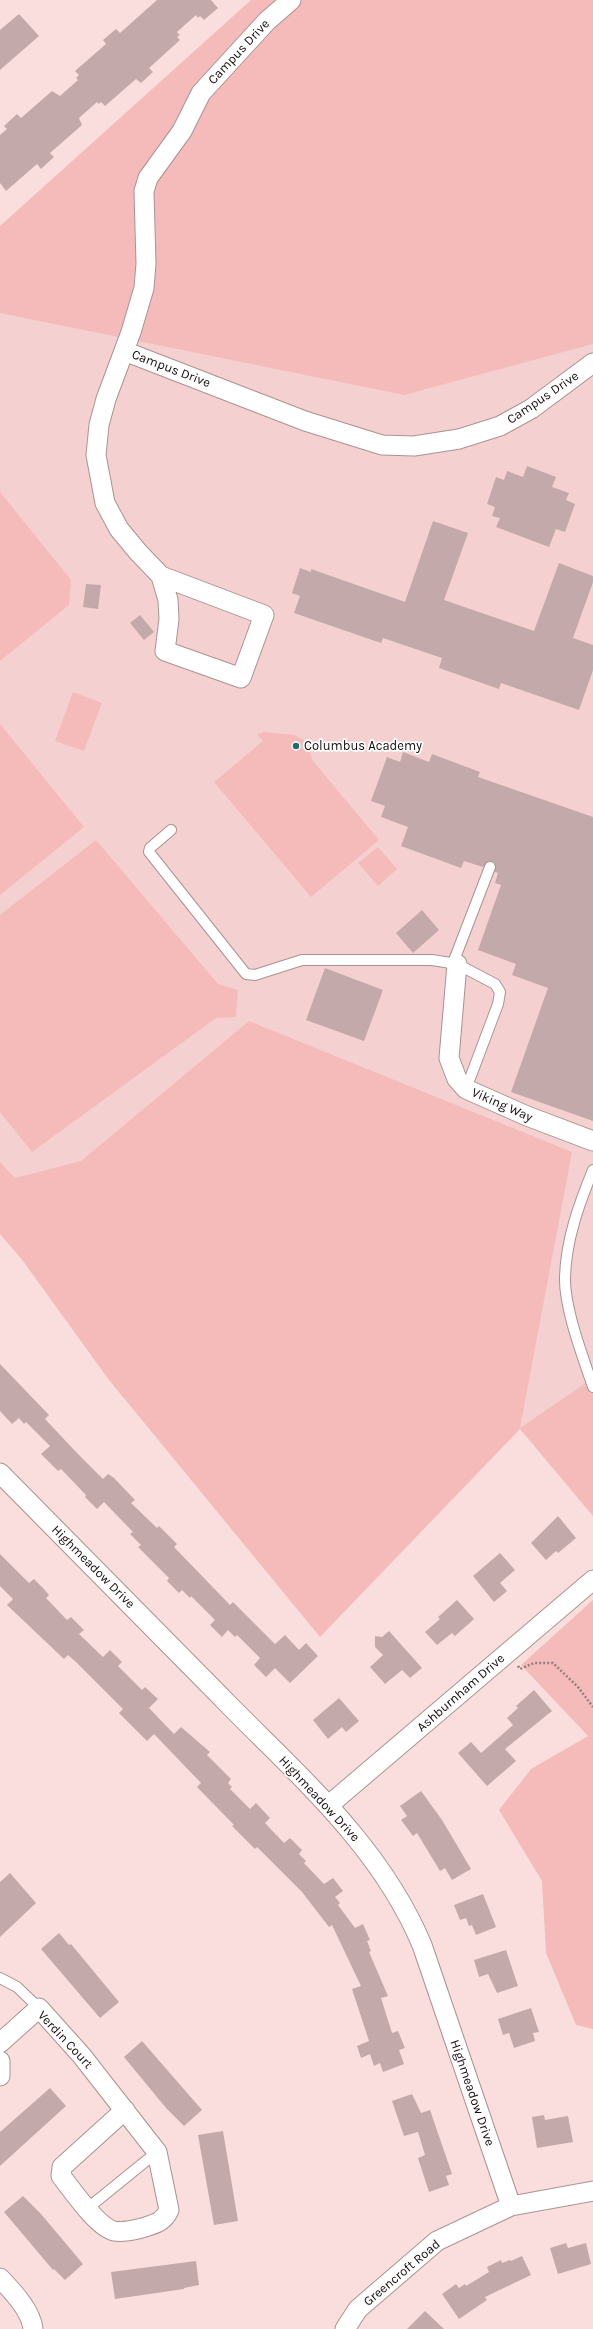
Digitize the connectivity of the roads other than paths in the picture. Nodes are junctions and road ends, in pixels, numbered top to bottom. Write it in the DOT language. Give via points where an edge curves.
graph roads {
  1 [pos="291,0"];
  2 [pos="124,351"];
  3 [pos="593,363"];
  4 [pos="161,576"];
  5 [pos="171,830"];
  6 [pos="490,868"];
  7 [pos="455,963"];
  8 [pos="466,1089"];
  9 [pos="593,1142"];
  10 [pos="593,1170"];
  11 [pos="593,1387"];
  12 [pos="0,1473"];
  13 [pos="593,1580"];
  14 [pos="329,1805"];
  15 [pos="0,1978"];
  16 [pos="39,2008"];
  17 [pos="0,2043"];
  18 [pos="0,2061"];
  19 [pos="0,2076"];
  20 [pos="125,2110"];
  21 [pos="157,2152"];
  22 [pos="593,2191"];
  23 [pos="511,2206"];
  24 [pos="88,2208"];
  25 [pos="0,2278"];
  26 [pos="33,2329"];
  27 [pos="345,2329"];
  1 -- 2 [label="street, Campus Drive" via="267,21 201,93 182,131 148,178 144,191 144,288"];
  2 -- 3 [label="street, Campus Drive" via="305,421 382,445 414,446 459,439 500,426 531,409"];
  2 -- 4 [label="street" via="99,425 96,440 99,476 105,503 119,529"];
  4 -- 4 [label="street" via="264,615 241,678 165,651 169,620 168,600"];
  5 -- 7 [label="lane" via="150,848 149,852 246,974 255,975 302,960 432,960"];
  6 -- 7 [label="lane"];
  7 -- 8 [label="street, Viking Way" via="449,1058 457,1078"];
  7 -- 8 [label="lane" via="495,984 500,992"];
  8 -- 9 [label="street, Viking Way"];
  10 -- 11 [label="lane" via="580,1200 570,1239 565,1278 573,1324"];
  12 -- 14 [label="street, Highmeadow Drive"];
  13 -- 14 [label="street, Ashburnham Drive"];
  14 -- 23 [label="street, Highmeadow Drive" via="391,1884 416,1930"];
  15 -- 16 [label="lane" via="17,1987"];
  16 -- 17 [label="street, Verdin Court"];
  16 -- 20 [label="street, Verdin Court"];
  18 -- 19 [label="street"];
  20 -- 21 [label="street, Verdin Court"];
  20 -- 24 [label="street, Verdin Court" via="62,2167 61,2176"];
  21 -- 24 [label="lane"];
  21 -- 24 [label="street, Verdin Court" via="169,2210 165,2218 158,2223 127,2232 114,2231 103,2226"];
  22 -- 23 [label="street, Greencroft Road"];
  23 -- 27 [label="street, Greencroft Road" via="437,2240 358,2309"];
  25 -- 26 [label="street" via="18,2299"];
}
